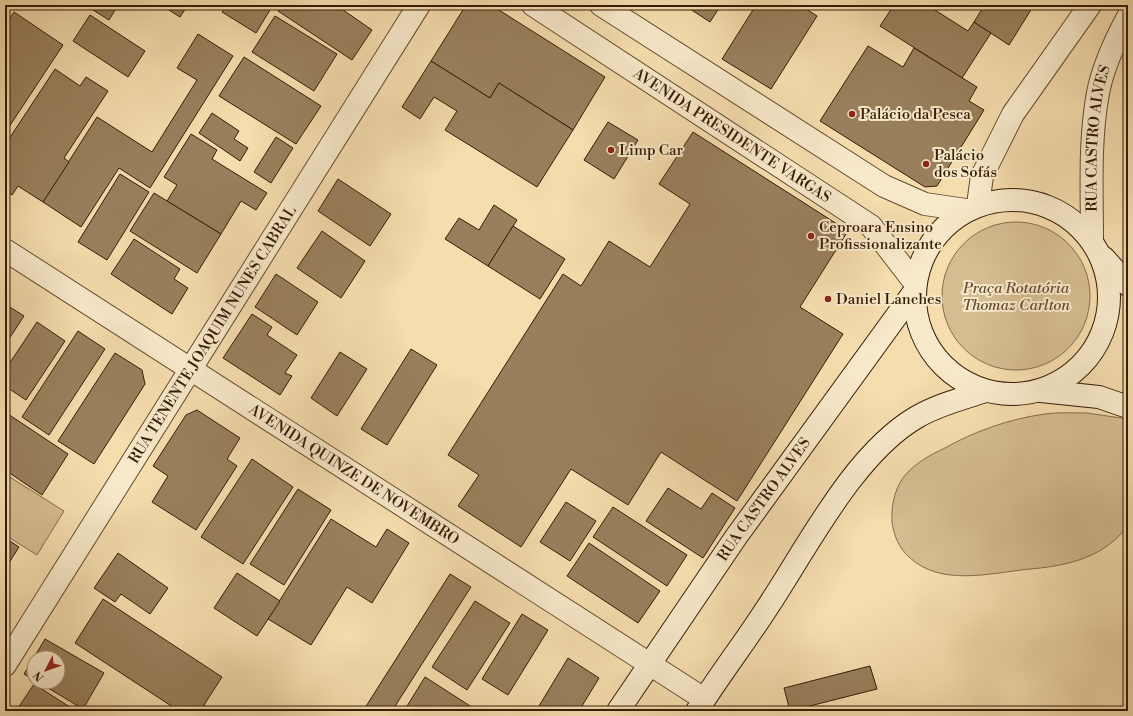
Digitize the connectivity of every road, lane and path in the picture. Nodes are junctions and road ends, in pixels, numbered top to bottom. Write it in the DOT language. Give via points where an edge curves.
graph roads {
  1 [pos="419,5"];
  2 [pos="533,5"];
  3 [pos="601,5"];
  4 [pos="1090,5"];
  5 [pos="1128,17"];
  6 [pos="972,207"];
  7 [pos="1095,246"];
  8 [pos="5,250"];
  9 [pos="1128,285"];
  10 [pos="915,288"];
  11 [pos="190,370"];
  12 [pos="985,391"];
  13 [pos="1040,391"];
  14 [pos="1128,408"];
  15 [pos="649,663"];
  16 [pos="5,665"];
  17 [pos="701,705"];
  18 [pos="618,711"];
  1 -- 11 [label="street, RUA TENENTE JOAQUIM NUNES CABRAL"];
  2 -- 10 [label="street, AVENIDA PRESIDENTE VARGAS" via="871,226"];
  3 -- 6 [label="street" via="884,186 925,204"];
  4 -- 6 [label="street" via="1013,114 982,176"];
  5 -- 7 [label="street, RUA CASTRO ALVES" via="1112,47 1098,91 1092,138"];
  6 -- 7 [label="street" via="1003,199 1029,200 1053,208 1075,222"];
  6 -- 10 [label="street" via="947,223 932,240 921,260"];
  7 -- 9 [label="street"];
  7 -- 13 [label="street" via="1108,279 1110,308 1102,336 1088,360 1066,380"];
  8 -- 11 [label="street, AVENIDA QUINZE DE NOVEMBRO"];
  10 -- 12 [label="street" via="918,324 932,354 956,377"];
  10 -- 15 [label="street, RUA CASTRO ALVES" via="736,536"];
  11 -- 15 [label="street, AVENIDA QUINZE DE NOVEMBRO"];
  11 -- 16 [label="street, RUA TENENTE JOAQUIM NUNES CABRAL"];
  12 -- 13 [label="street" via="1012,395"];
  12 -- 17 [label="street" via="917,416 888,438 864,462"];
  13 -- 14 [label="street" via="1099,397"];
  15 -- 17 [label="street, AVENIDA QUINZE DE NOVEMBRO"];
  15 -- 18 [label="street, RUA CASTRO ALVES"];
}
